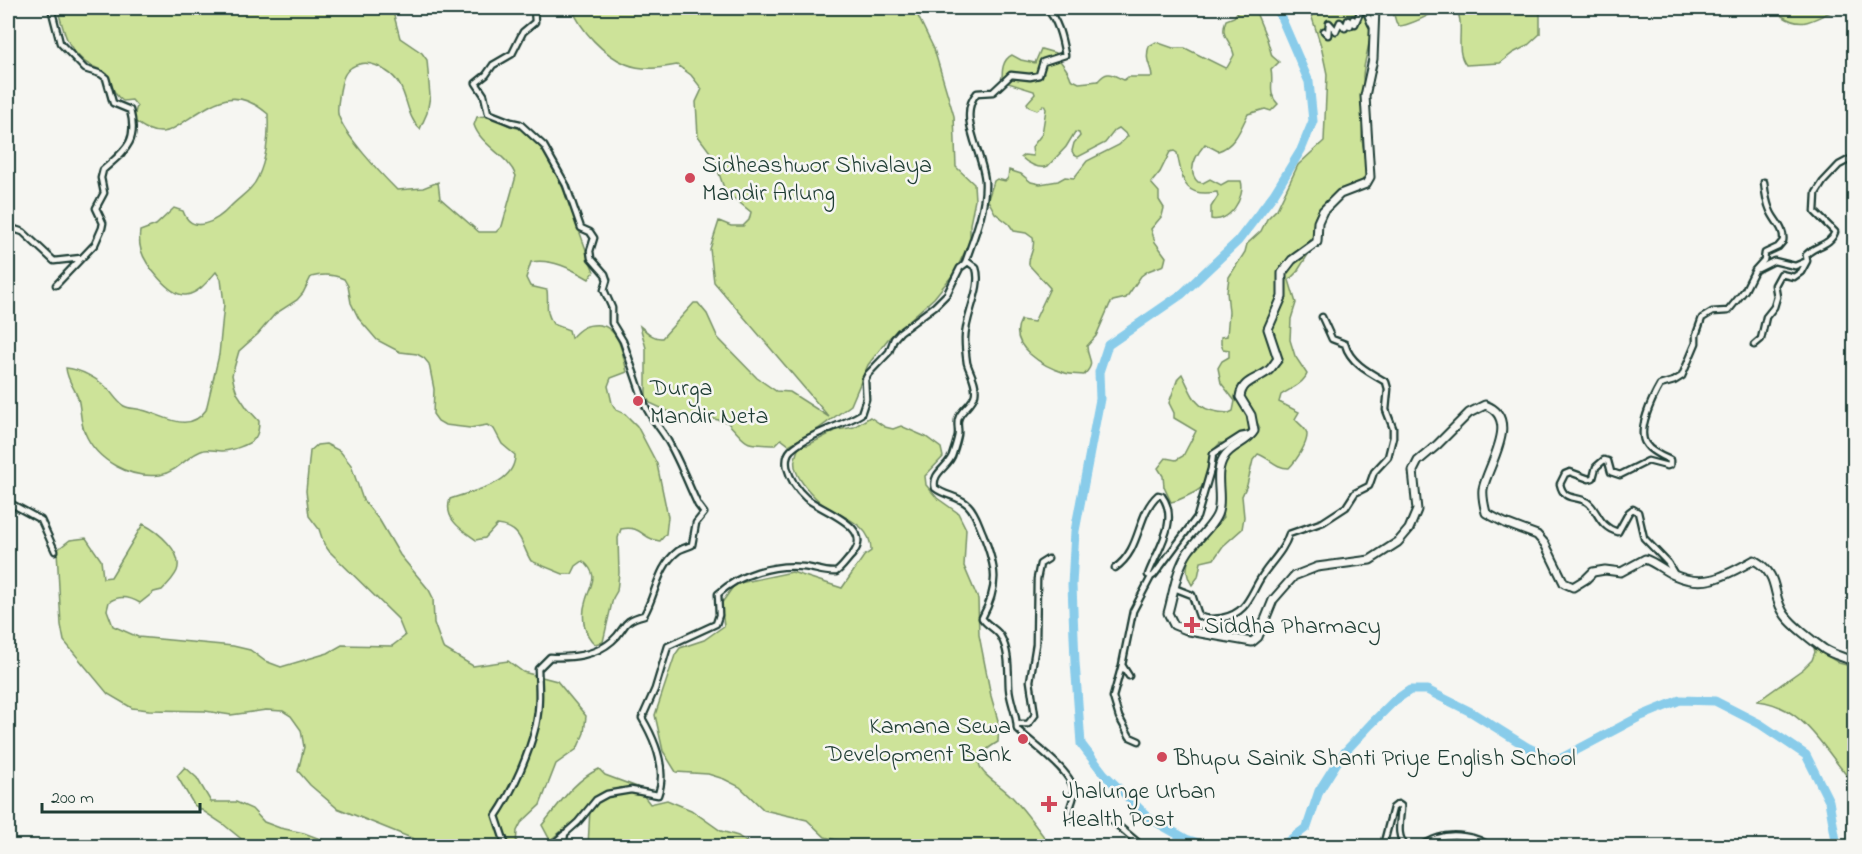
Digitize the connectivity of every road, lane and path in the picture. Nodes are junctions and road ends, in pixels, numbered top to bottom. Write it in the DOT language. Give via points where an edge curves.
graph roads {
  1 [pos="51,8"];
  2 [pos="534,8"];
  3 [pos="1046,8"];
  4 [pos="1363,8"];
  5 [pos="1375,8"];
  6 [pos="1374,28"];
  7 [pos="1324,31"];
  8 [pos="1854,157"];
  9 [pos="1764,182"];
  10 [pos="8,227"];
  11 [pos="81,258"];
  12 [pos="1807,261"];
  13 [pos="965,263"];
  14 [pos="1755,270"];
  15 [pos="56,285"];
  16 [pos="1322,317"];
  17 [pos="1754,345"];
  18 [pos="1252,434"];
  19 [pos="8,502"];
  20 [pos="55,551"];
  21 [pos="1048,559"];
  22 [pos="1115,568"];
  23 [pos="1676,575"];
  24 [pos="1151,577"];
  25 [pos="1174,588"];
  26 [pos="1854,662"];
  27 [pos="1122,664"];
  28 [pos="1129,676"];
  29 [pos="1017,724"];
  30 [pos="1139,741"];
  31 [pos="565,833"];
  32 [pos="506,846"];
  33 [pos="551,846"];
  34 [pos="563,846"];
  35 [pos="1141,846"];
  36 [pos="1383,846"];
  37 [pos="1406,846"];
  38 [pos="1420,846"];
  39 [pos="1489,846"];
  1 -- 11 [label="street" via="60,43 85,69 106,78 113,103 130,110 132,117 130,144 102,170 104,194 96,208 102,228 95,244"];
  2 -- 32 [label="street" via="535,22 523,32 512,54 493,65 476,83 488,113 520,124 544,146 566,185 581,228 594,238 591,258 605,274 604,290 612,308 612,323 645,405 704,513 696,523 692,545 678,550 660,576 644,615 631,618 614,640 602,648 566,658 550,657 538,669 536,726 507,799 496,816"];
  3 -- 13 [label="street" via="1058,25 1065,55 1043,62 1039,75 1011,75 993,92 977,93 971,99 969,120 985,180 984,203"];
  4 -- 6 [label="street"];
  4 -- 7 [label="street" via="1355,24 1353,19 1349,25 1348,20 1345,28 1340,22 1336,31 1329,23 1328,35"];
  5 -- 6 [label="highway"];
  6 -- 18 [label="highway" via="1373,59 1365,96 1370,177 1366,184 1340,194 1323,211 1317,242 1292,260 1282,273 1282,297 1268,329 1278,359 1241,389 1240,397 1251,415"];
  8 -- 12 [label="street" via="1839,165 1816,193 1815,212 1835,232 1833,239 1806,255"];
  9 -- 14 [label="street" via="1765,197 1784,237 1778,247 1765,254"];
  10 -- 11 [label="street" via="23,232 54,261"];
  11 -- 15 [label="street"];
  12 -- 14 [label="street" via="1795,266 1774,261"];
  12 -- 17 [label="street" via="1794,277 1781,274 1777,279 1774,307 1766,317 1761,339"];
  13 -- 29 [label="street" via="973,264 979,279 964,339 975,395 957,421 952,458 934,483 937,490 969,506 990,550 995,573 982,618 1003,640"];
  13 -- 31 [label="street" via="947,294 894,339 889,351 868,374 861,414 812,438 787,456 796,487 816,505 851,525 858,537 857,549 836,572 802,567 777,569 728,584 718,594 716,624 668,646 642,718 662,770 658,795 631,790 607,794 596,800"];
  14 -- 23 [label="street" via="1745,291 1728,311 1712,312 1702,318 1682,376 1660,385 1651,398 1644,441 1671,460 1670,465 1648,461 1620,475 1611,472 1604,460 1596,467 1593,478 1570,472 1560,484 1563,492 1587,501 1600,520 1618,532 1629,512 1638,512 1644,538"];
  16 -- 25 [label="street" via="1332,339 1345,344 1354,361 1386,382 1386,410 1393,428 1388,457 1374,472 1369,486 1355,493 1340,512 1289,534 1241,611 1207,620 1199,616 1192,595"];
  18 -- 24 [label="street" via="1240,436 1213,454 1197,517"];
  18 -- 25 [label="highway" via="1222,459 1218,513 1187,554"];
  19 -- 20 [label="street" via="41,520"];
  21 -- 29 [label="street" via="1040,564 1037,579 1036,644 1030,681 1035,715 1029,724"];
  22 -- 24 [label="street" via="1134,547 1151,501 1162,496 1166,502 1167,532 1148,575"];
  23 -- 25 [label="highway" via="1645,559 1621,572 1593,572 1573,586 1564,583 1537,535 1486,513 1483,489 1502,432 1500,417 1494,408 1485,405 1469,413 1418,461 1413,471 1418,510 1398,542 1370,560 1317,567 1294,576 1273,600 1258,637 1252,642 1174,625 1168,613"];
  23 -- 26 [label="highway" via="1701,582 1718,579 1754,560 1764,565 1773,579 1785,616 1825,650"];
  24 -- 27 [label="street" via="1133,611"];
  27 -- 28 [label="street"];
  27 -- 30 [label="street" via="1113,697 1130,736"];
  29 -- 35 [label="street" via="1017,729 1070,781 1074,791 1069,816 1098,823 1110,819"];
  31 -- 33 [label="street"];
  31 -- 34 [label="street"];
  36 -- 37 [label="street" via="1393,808 1398,804 1401,841"];
  38 -- 39 [label="street" via="1451,835"];
}
